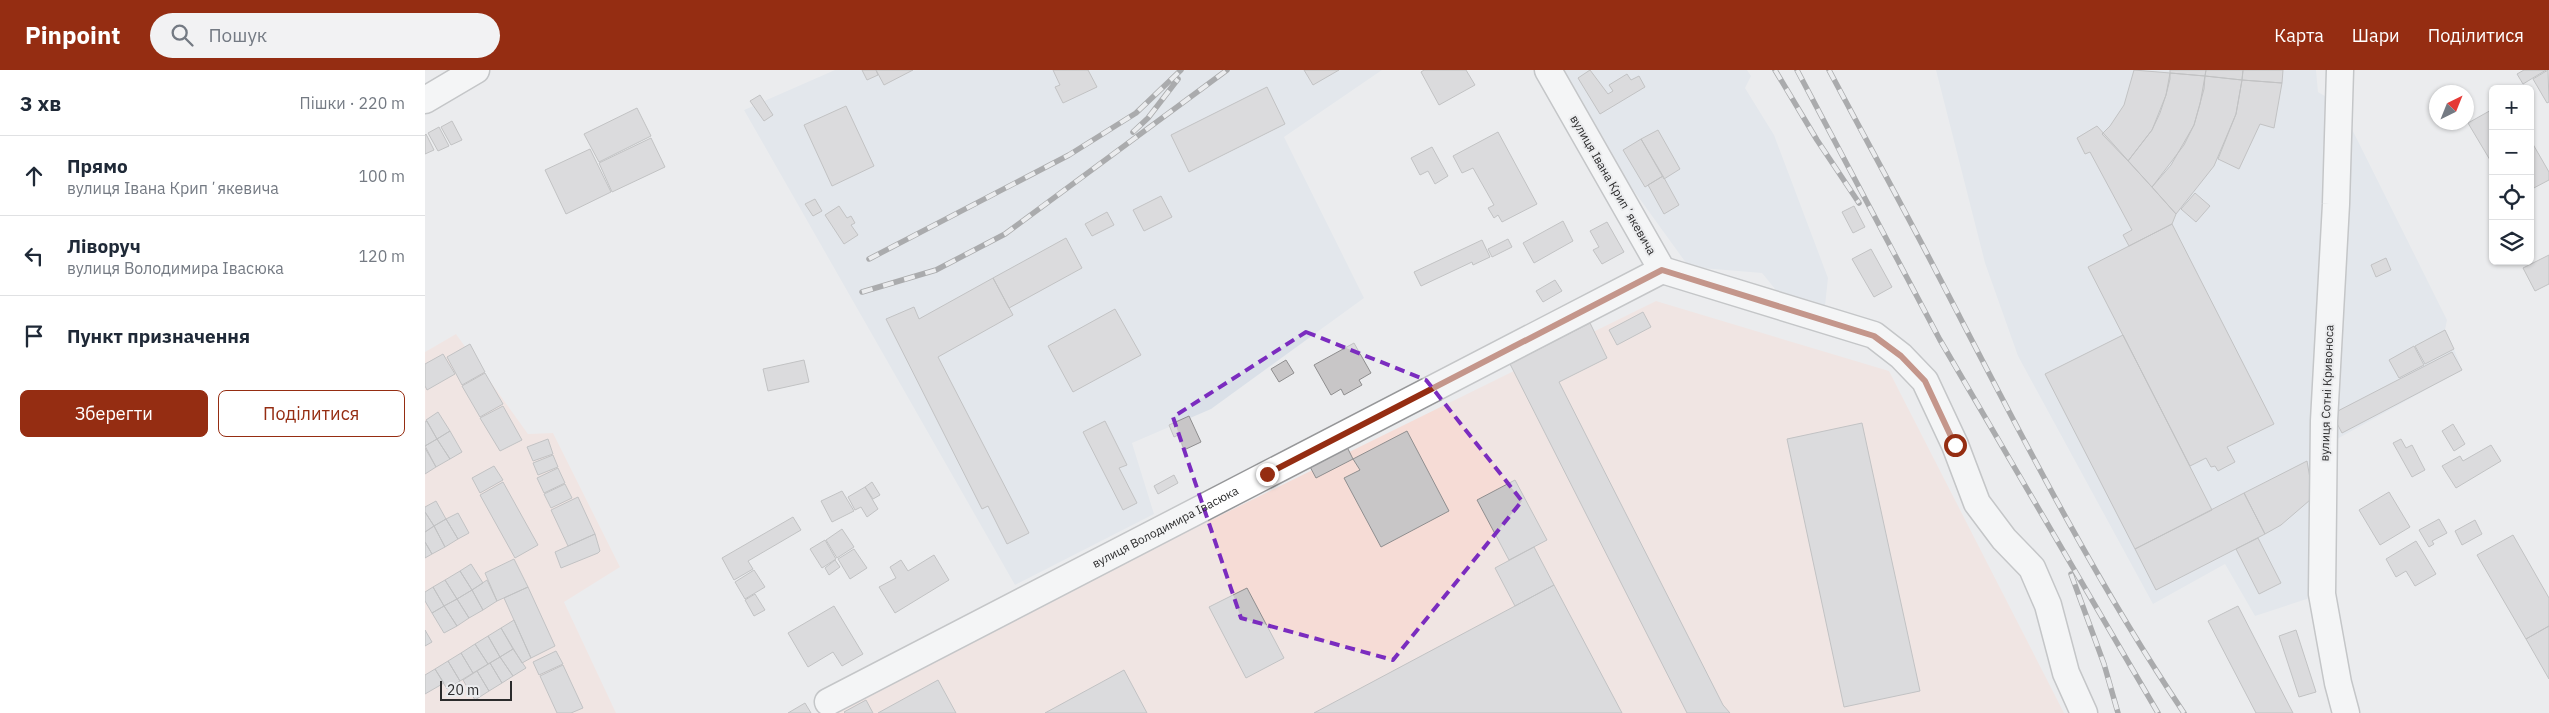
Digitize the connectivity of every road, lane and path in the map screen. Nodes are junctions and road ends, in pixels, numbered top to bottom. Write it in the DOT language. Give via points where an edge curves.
graph roads {
  1 [pos="476,70"];
  2 [pos="1548,70"];
  3 [pos="2340,70"];
  4 [pos="425,100"];
  5 [pos="1662,270"];
  6 [pos="828,702"];
  7 [pos="2084,713"];
  8 [pos="2346,713"];
  1 -- 4 [label="street"];
  2 -- 5 [label="street, вулиця Івана Крипʼякевича"];
  3 -- 8 [label="street, вулиця Сотні Кривоноса" via="2324,421 2322,594"];
  5 -- 6 [label="street, вулиця Володимира Івасюка"];
  5 -- 7 [label="street, вулиця Івана Крипʼякевича" via="1874,336 1901,356 1925,381 1955,445 1977,503 2004,539 2032,568 2048,605 2066,673"];
}
